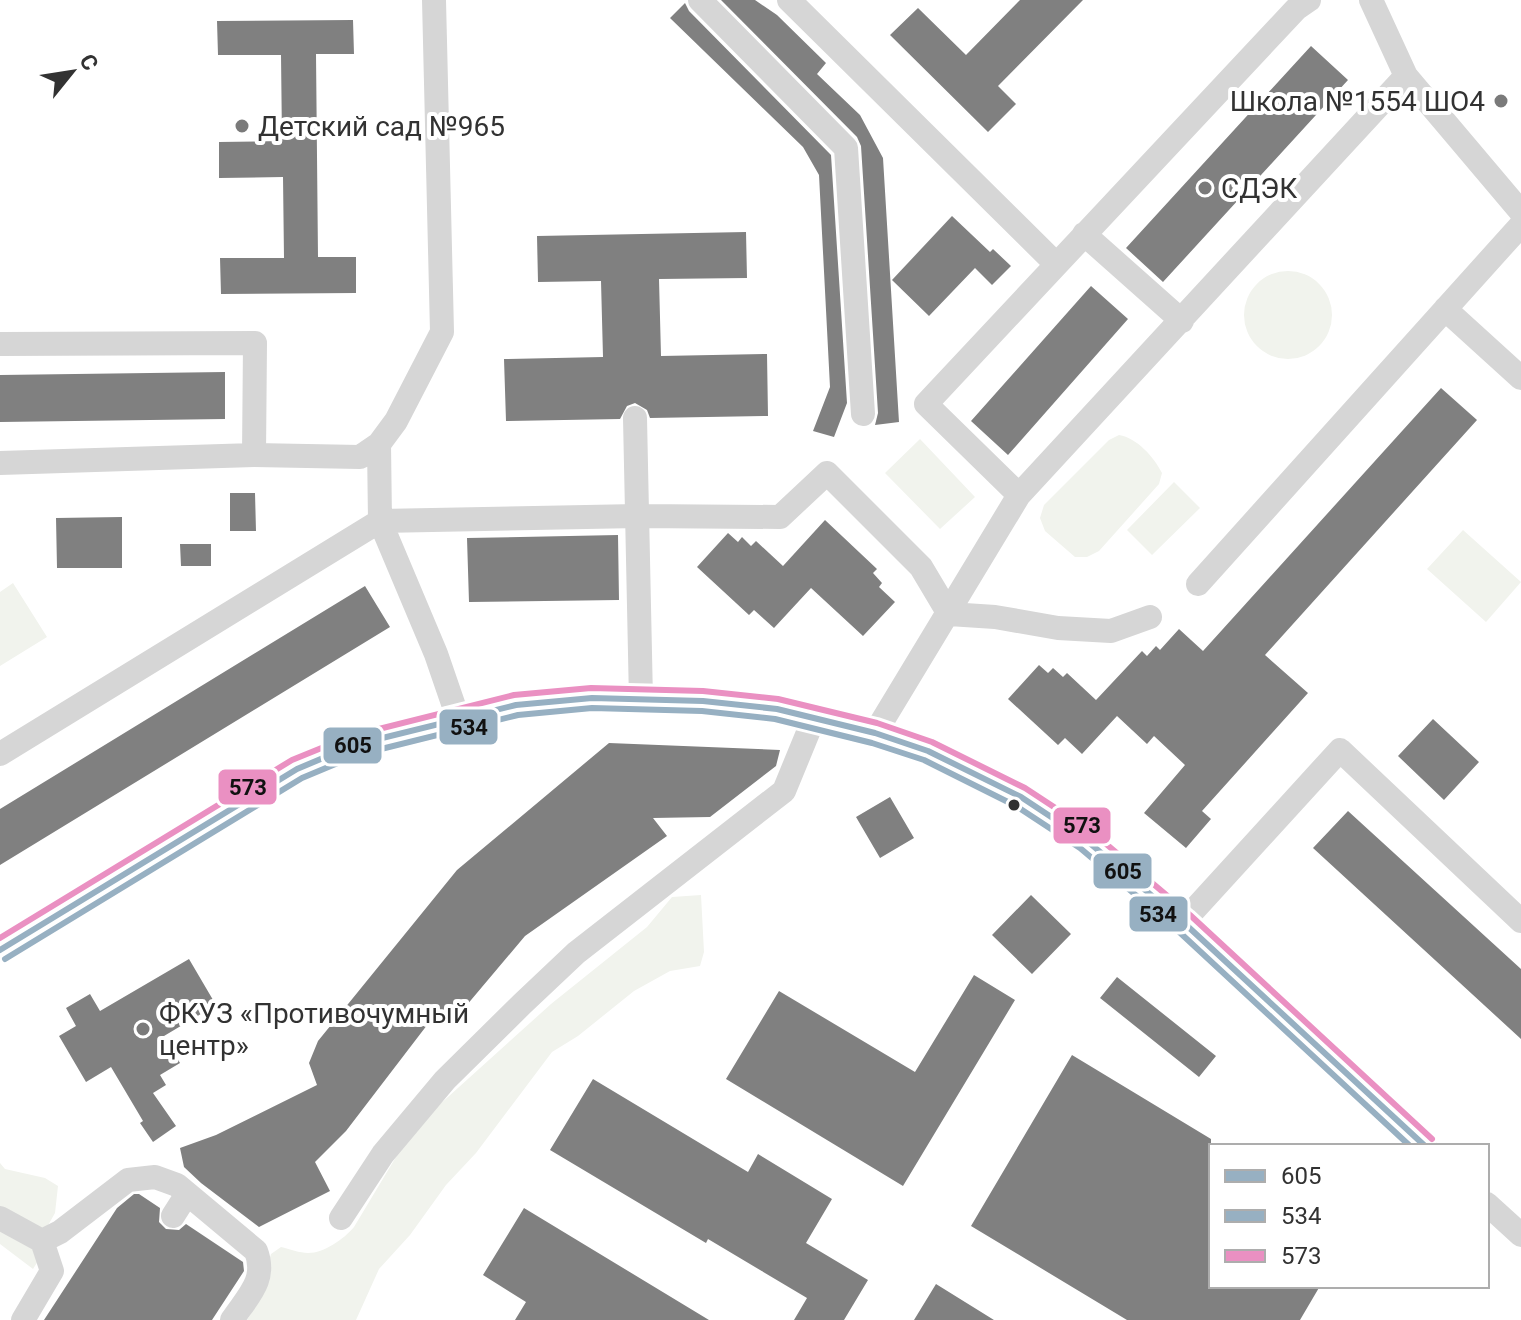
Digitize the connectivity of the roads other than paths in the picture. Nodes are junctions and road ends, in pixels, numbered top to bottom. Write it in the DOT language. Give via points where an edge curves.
graph roads {
  1 [pos="434,0"];
  2 [pos="700,0"];
  3 [pos="789,0"];
  4 [pos="1309,0"];
  5 [pos="1371,0"];
  6 [pos="1406,76"];
  7 [pos="1521,212"];
  8 [pos="1521,225"];
  9 [pos="1084,234"];
  10 [pos="1056,264"];
  11 [pos="1445,309"];
  12 [pos="1182,321"];
  13 [pos="0,344"];
  14 [pos="1521,378"];
  15 [pos="863,414"];
  16 [pos="635,418"];
  17 [pos="379,444"];
  18 [pos="254,455"];
  19 [pos="0,463"];
  20 [pos="1019,495"];
  21 [pos="638,516"];
  22 [pos="380,521"];
  23 [pos="1198,584"];
  24 [pos="949,614"];
  25 [pos="1150,617"];
  26 [pos="641,700"];
  27 [pos="458,718"];
  28 [pos="814,718"];
  29 [pos="875,733"];
  30 [pos="0,754"];
  31 [pos="1521,921"];
  32 [pos="1183,922"];
  33 [pos="0,950"];
  34 [pos="1423,1144"];
  35 [pos="187,1194"];
  36 [pos="1489,1206"];
  37 [pos="173,1216"];
  38 [pos="0,1218"];
  39 [pos="341,1218"];
  40 [pos="1521,1235"];
  41 [pos="42,1241"];
  42 [pos="23,1320"];
  43 [pos="232,1320"];
  1 -- 17 [label="street" via="442,332"];
  2 -- 15 [label="street" via="846,148"];
  3 -- 10 [label="street"];
  4 -- 9 [label="street"];
  5 -- 6 [label="street"];
  6 -- 7 [label="street"];
  6 -- 12 [label="street"];
  8 -- 11 [label="street"];
  9 -- 10 [label="street"];
  9 -- 12 [label="street"];
  10 -- 20 [label="street" via="926,404"];
  11 -- 14 [label="street"];
  11 -- 23 [label="street"];
  12 -- 20 [label="street"];
  13 -- 18 [label="street" via="255,343"];
  16 -- 21 [label="street"];
  17 -- 18 [label="street" via="360,457"];
  17 -- 22 [label="street"];
  18 -- 19 [label="street"];
  20 -- 24 [label="street"];
  21 -- 22 [label="street"];
  21 -- 24 [label="street" via="780,517 827,473 921,567"];
  21 -- 26 [label="street"];
  22 -- 27 [label="street"];
  22 -- 30 [label="street"];
  24 -- 25 [label="street" via="1111,631"];
  24 -- 29 [label="street"];
  26 -- 27 [label="street" via="516,705"];
  26 -- 28 [label="street" via="703,701"];
  27 -- 33 [label="street" via="354,745 297,769"];
  28 -- 29 [label="street"];
  28 -- 39 [label="street" via="784,791 576,953 511,1015 445,1080 383,1154"];
  29 -- 32 [label="street" via="928,751 1021,797 1086,840"];
  31 -- 32 [label="street" via="1340,750"];
  32 -- 34 [label="street"];
  35 -- 37 [label="street"];
  35 -- 41 [label="street" via="155,1177 128,1180"];
  35 -- 43 [label="street" via="256,1251 262,1266"];
  36 -- 40 [label="street"];
  38 -- 41 [label="street"];
  41 -- 42 [label="street" via="52,1271"];
}
